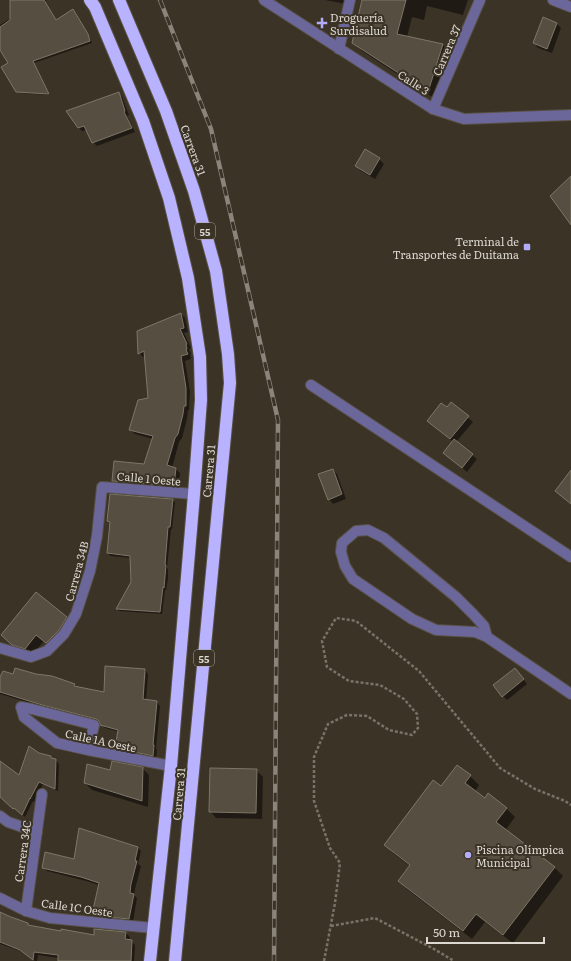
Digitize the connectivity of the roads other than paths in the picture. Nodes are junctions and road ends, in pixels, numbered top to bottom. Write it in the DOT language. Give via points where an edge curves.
graph roads {
  1 [pos="90,0"];
  2 [pos="119,0"];
  3 [pos="264,0"];
  4 [pos="350,0"];
  5 [pos="480,0"];
  6 [pos="553,0"];
  7 [pos="571,7"];
  8 [pos="340,49"];
  9 [pos="433,109"];
  10 [pos="571,115"];
  11 [pos="310,385"];
  12 [pos="102,487"];
  13 [pos="194,494"];
  14 [pos="571,557"];
  15 [pos="487,637"];
  16 [pos="0,648"];
  17 [pos="571,694"];
  18 [pos="88,750"];
  19 [pos="171,766"];
  20 [pos="42,794"];
  21 [pos="0,816"];
  22 [pos="37,832"];
  23 [pos="0,898"];
  24 [pos="26,911"];
  25 [pos="153,928"];
  26 [pos="150,961"];
  27 [pos="174,961"];
  1 -- 13 [label="highway, Carrera 31 / 55" via="142,121 169,198 188,278 200,357 201,393"];
  2 -- 27 [label="highway, Carrera 31 / 55" via="166,111 194,191 216,271 230,383"];
  3 -- 8 [label="street, Calle 3"];
  4 -- 8 [label="street"];
  5 -- 9 [label="street, Carrera 37"];
  6 -- 7 [label="street"];
  8 -- 9 [label="street, Calle 3"];
  9 -- 10 [label="street, Calle 3" via="464,119"];
  11 -- 14 [label="street"];
  12 -- 13 [label="street, Calle 1 Oeste"];
  12 -- 16 [label="street, Carrera 34B" via="98,536 90,572 76,614 64,634 46,651 31,657"];
  13 -- 19 [label="highway, Carrera 31 / 55"];
  15 -- 15 [label="street" via="475,632 436,630 412,619 354,579 345,566 341,552 342,543 356,531 368,530 384,538 456,597 484,626"];
  15 -- 17 [label="street"];
  18 -- 18 [label="street, Calle 1A Oeste" via="94,725 21,707 24,717 57,743"];
  18 -- 19 [label="street, Calle 1A Oeste"];
  19 -- 25 [label="highway, Carrera 31 / 55"];
  20 -- 22 [label="street, Carrera 34C"];
  21 -- 22 [label="street" via="8,822"];
  22 -- 24 [label="street, Carrera 34C"];
  23 -- 24 [label="street, Calle 1C Oeste"];
  24 -- 25 [label="street, Calle 1C Oeste" via="50,918"];
  25 -- 26 [label="highway, Carrera 31 / 55"];
}
